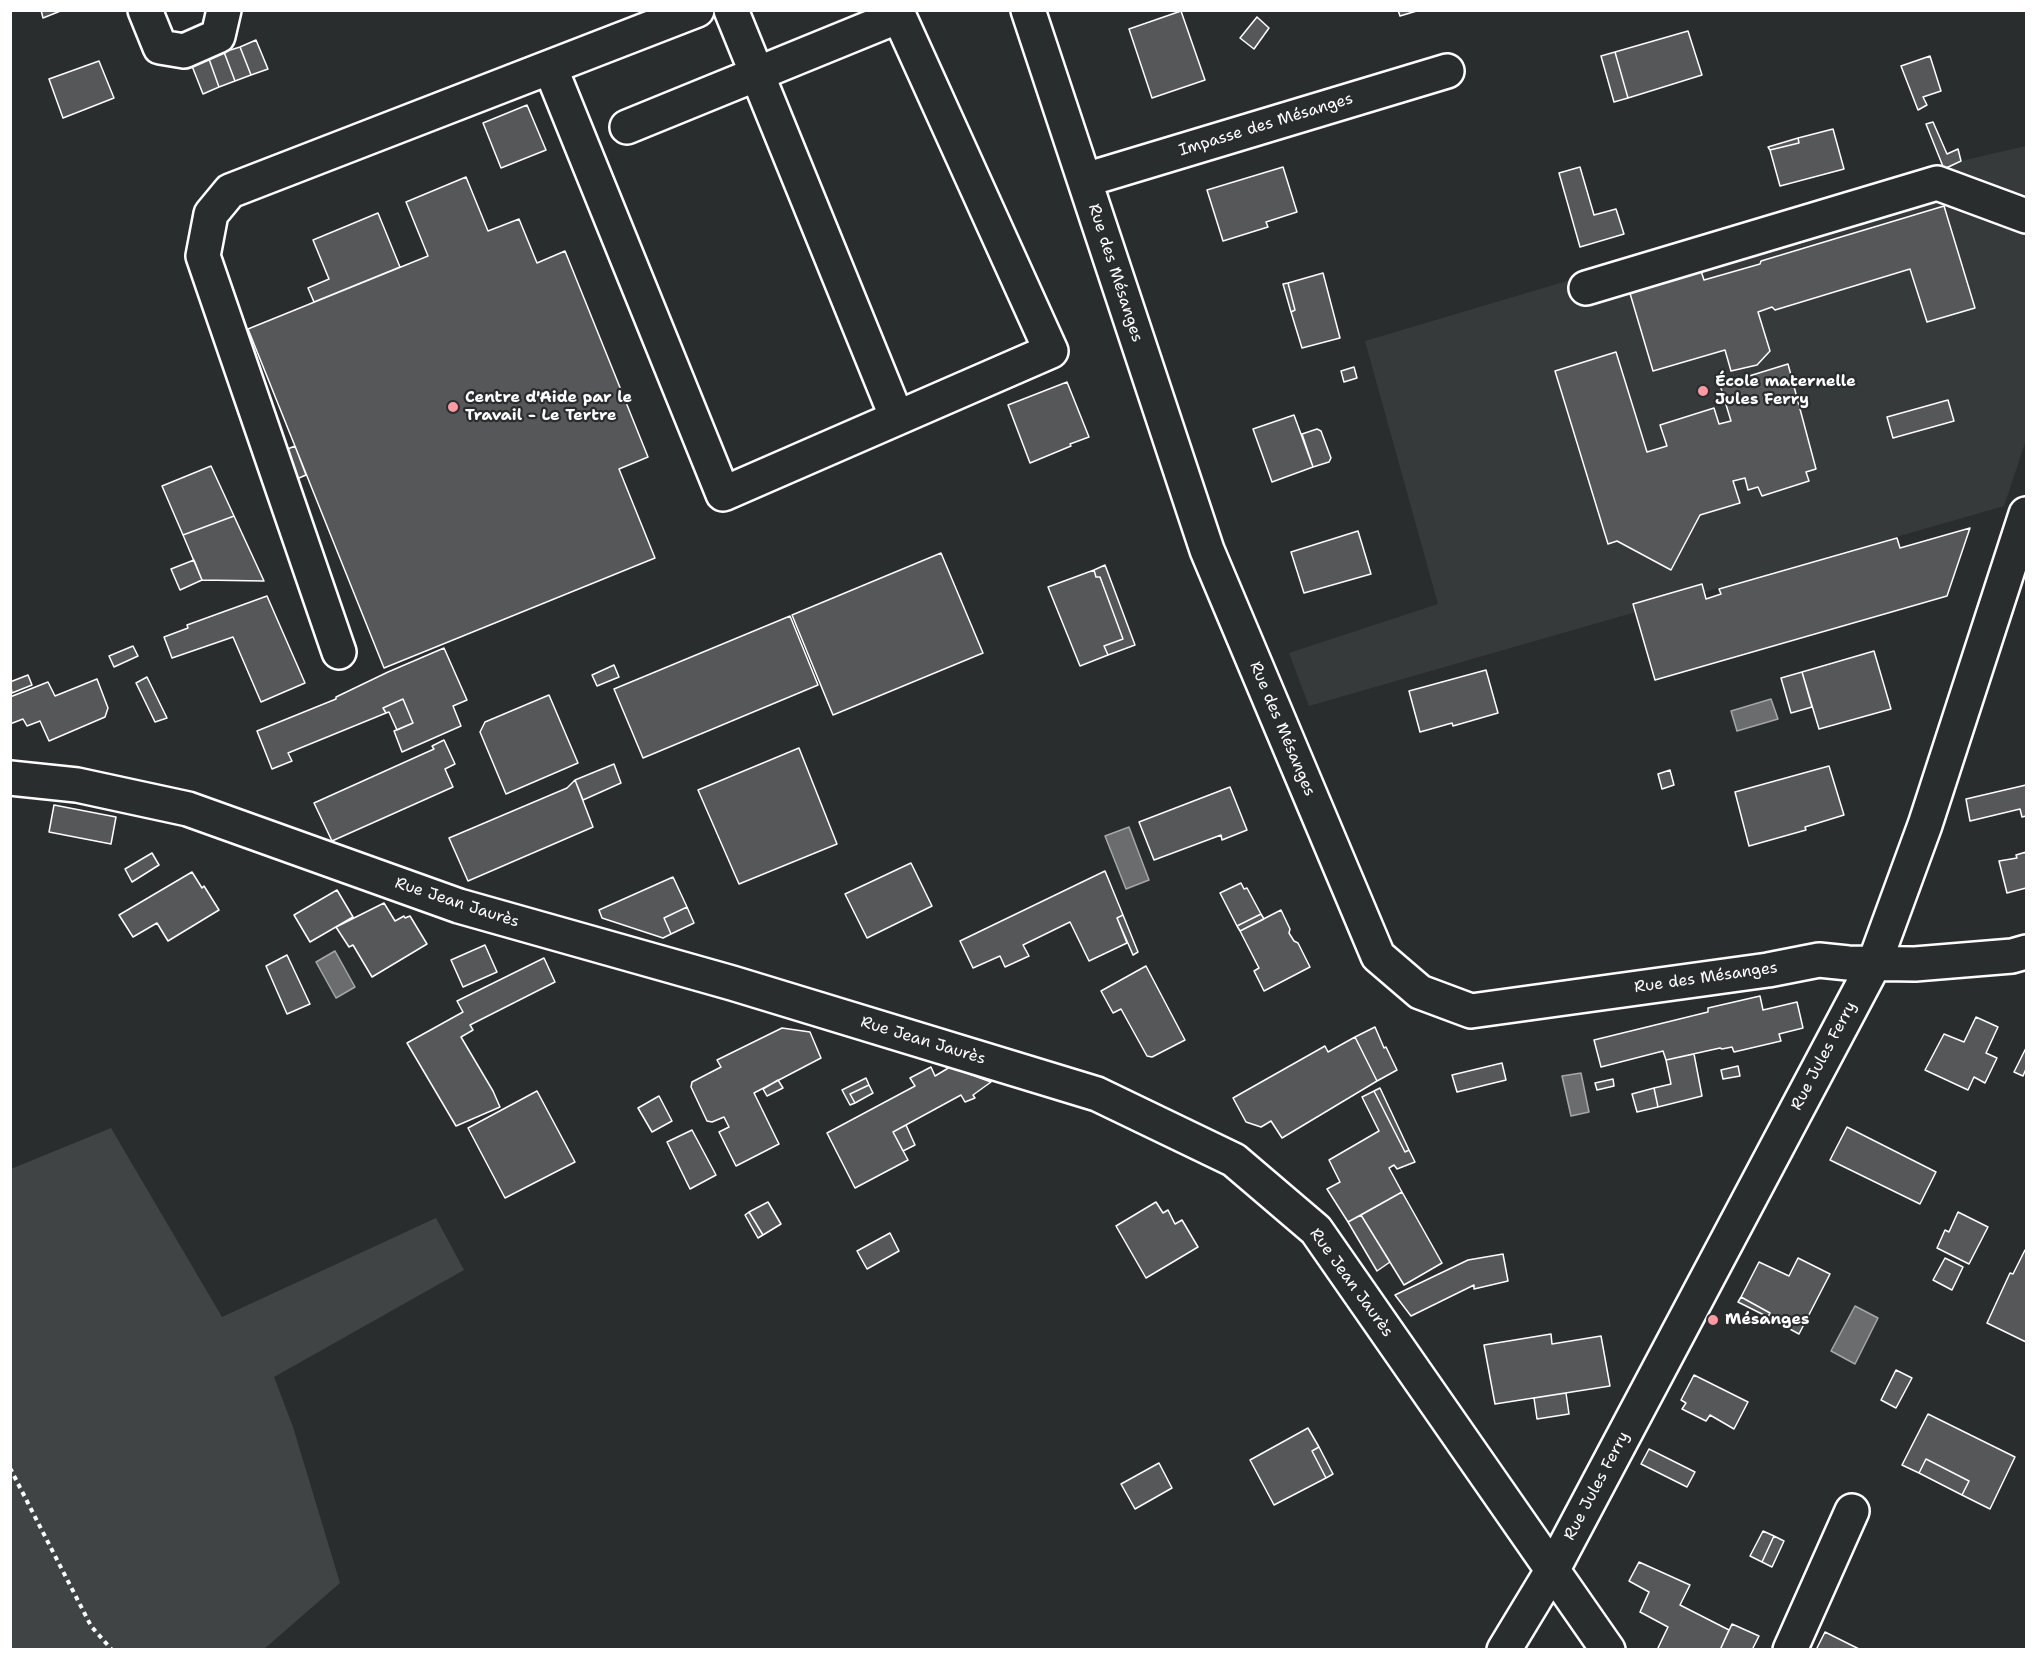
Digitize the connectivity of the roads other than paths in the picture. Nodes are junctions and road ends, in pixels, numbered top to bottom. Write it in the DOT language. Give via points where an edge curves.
graph roads {
  1 [pos="145,10"];
  2 [pos="224,10"];
  3 [pos="697,10"];
  4 [pos="731,10"];
  5 [pos="1028,10"];
  6 [pos="550,67"];
  7 [pos="1447,71"];
  8 [pos="755,74"];
  9 [pos="627,127"];
  10 [pos="1084,180"];
  11 [pos="2026,216"];
  12 [pos="1586,288"];
  13 [pos="897,418"];
  14 [pos="2026,514"];
  15 [pos="339,652"];
  16 [pos="10,778"];
  17 [pos="2026,952"];
  18 [pos="1874,964"];
  19 [pos="1852,1511"];
  20 [pos="1553,1569"];
  21 [pos="1504,1650"];
  22 [pos="1608,1650"];
  23 [pos="1790,1650"];
  1 -- 2 [label="street" via="160,47 184,51 218,36"];
  3 -- 6 [label="street"];
  4 -- 8 [label="street"];
  5 -- 10 [label="street, Rue des Mésanges"];
  6 -- 13 [label="street" via="723,494"];
  6 -- 15 [label="street" via="230,191 211,214 203,256"];
  7 -- 10 [label="street, Impasse des Mésanges"];
  8 -- 9 [label="street"];
  8 -- 13 [label="street"];
  8 -- 13 [label="street" via="899,15 1051,351"];
  10 -- 18 [label="street, Rue des Mésanges" via="1207,550 1378,956 1420,992 1471,1011 1819,960"];
  11 -- 12 [label="street" via="1937,183"];
  14 -- 18 [label="street, Rue Jules Ferry" via="1925,825"];
  16 -- 20 [label="street, Rue Jean Jaurès" via="77,784 188,809 459,906 732,983 1097,1094 1234,1161 1316,1230"];
  17 -- 18 [label="street, Rue des Mésanges" via="1925,963"];
  18 -- 20 [label="street, Rue Jules Ferry"];
  19 -- 23 [label="street"];
  20 -- 21 [label="street, Rue Jules Ferry"];
  20 -- 22 [label="street, Rue Jean Jaurès"];
}
